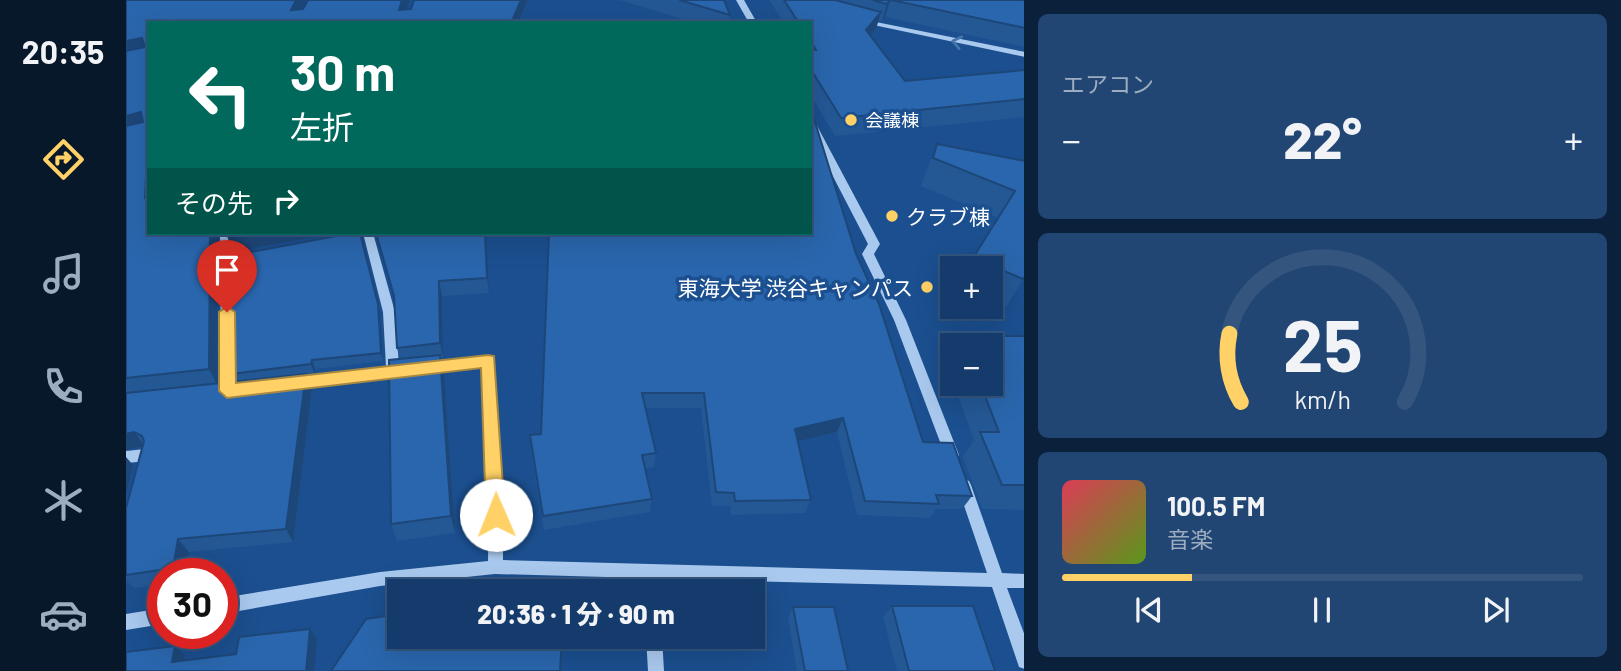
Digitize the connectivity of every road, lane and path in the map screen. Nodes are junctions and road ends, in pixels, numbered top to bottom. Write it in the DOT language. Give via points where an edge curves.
graph roads {
  1 [pos="740,0"];
  2 [pos="857,19"];
  3 [pos="752,21"];
  4 [pos="1024,55"];
  5 [pos="812,126"];
  6 [pos="225,235"];
  7 [pos="363,235"];
  8 [pos="868,254"];
  9 [pos="240,257"];
  10 [pos="227,260"];
  11 [pos="393,371"];
  12 [pos="283,384"];
  13 [pos="228,391"];
  14 [pos="126,457"];
  15 [pos="140,478"];
  16 [pos="495,567"];
  17 [pos="649,570"];
  18 [pos="650,579"];
  19 [pos="998,581"];
  20 [pos="1024,581"];
  21 [pos="238,603"];
  22 [pos="147,619"];
  23 [pos="126,622"];
  24 [pos="655,649"];
  25 [pos="1024,661"];
  26 [pos="656,671"];
  1 -- 3 [label="street"];
  4 -- 2 [label="street, one-way"];
  5 -- 8 [label="lane" via="874,244"];
  6 -- 10 [label="street"];
  7 -- 11 [label="street" via="389,312"];
  8 -- 19 [label="street" via="900,320"];
  9 -- 10 [label="street"];
  10 -- 13 [label="street"];
  11 -- 12 [label="street"];
  11 -- 16 [label="street" via="488,361 496,489"];
  14 -- 15 [label="street" via="145,455"];
  16 -- 17 [label="street"];
  16 -- 21 [label="street" via="380,579"];
  17 -- 18 [label="street"];
  17 -- 19 [label="street"];
  19 -- 20 [label="street"];
  19 -- 25 [label="street"];
  22 -- 23 [label="street"];
  24 -- 26 [label="street"];
}
